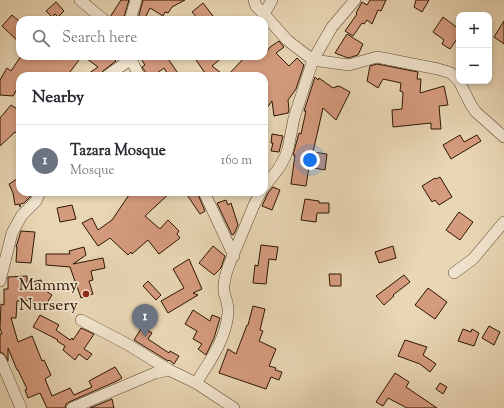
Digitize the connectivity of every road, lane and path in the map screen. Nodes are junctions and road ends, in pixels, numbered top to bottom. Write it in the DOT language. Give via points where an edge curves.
graph roads {
  1 [pos="80,0"];
  2 [pos="136,0"];
  3 [pos="254,0"];
  4 [pos="272,0"];
  5 [pos="355,0"];
  6 [pos="264,14"];
  7 [pos="99,16"];
  8 [pos="131,16"];
  9 [pos="268,19"];
  10 [pos="127,60"];
  11 [pos="132,60"];
  12 [pos="313,60"];
  13 [pos="112,72"];
  14 [pos="137,72"];
  15 [pos="456,78"];
  16 [pos="460,84"];
  17 [pos="504,137"];
  18 [pos="268,182"];
  19 [pos="38,196"];
  20 [pos="206,196"];
  21 [pos="260,196"];
  22 [pos="504,222"];
  23 [pos="234,256"];
  24 [pos="454,273"];
  25 [pos="0,281"];
  26 [pos="81,320"];
  27 [pos="0,359"];
  28 [pos="169,370"];
  29 [pos="196,383"];
  30 [pos="21,408"];
  31 [pos="72,408"];
  32 [pos="234,408"];
  1 -- 7 [label="street"];
  2 -- 8 [label="street"];
  3 -- 6 [label="street"];
  4 -- 6 [label="street"];
  5 -- 12 [label="street" via="332,27"];
  9 -- 12 [label="street" via="287,40"];
  10 -- 13 [label="street"];
  11 -- 14 [label="street"];
  12 -- 15 [label="street" via="349,65 377,57 438,69 451,73"];
  12 -- 18 [label="street" via="295,112 285,157"];
  16 -- 17 [label="street" via="476,112"];
  19 -- 25 [label="street" via="12,232"];
  20 -- 23 [label="street"];
  21 -- 23 [label="street"];
  22 -- 24 [label="street" via="473,259"];
  23 -- 29 [label="street" via="228,265 224,291 228,305 225,331"];
  26 -- 28 [label="street"];
  27 -- 30 [label="street"];
  28 -- 29 [label="street"];
  28 -- 31 [label="street" via="155,373"];
  29 -- 32 [label="street"];
}
